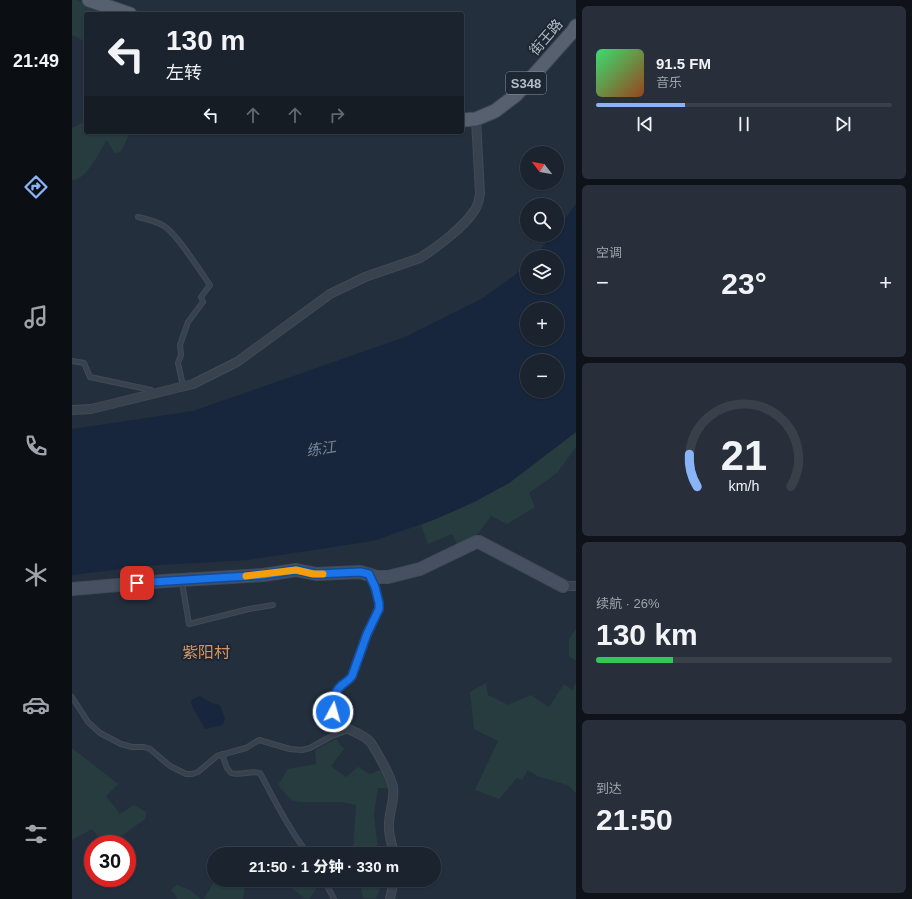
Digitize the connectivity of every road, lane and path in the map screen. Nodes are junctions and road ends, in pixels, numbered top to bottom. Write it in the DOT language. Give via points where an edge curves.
graph roads {
  1 [pos="89,0"];
  2 [pos="124,12"];
  3 [pos="576,26"];
  4 [pos="476,118"];
  5 [pos="464,120"];
  6 [pos="138,217"];
  7 [pos="72,361"];
  8 [pos="183,386"];
  9 [pos="153,394"];
  10 [pos="72,410"];
  11 [pos="369,574"];
  12 [pos="181,580"];
  13 [pos="564,586"];
  14 [pos="576,586"];
  15 [pos="72,589"];
  16 [pos="273,605"];
  17 [pos="72,697"];
  18 [pos="350,729"];
  19 [pos="222,754"];
  20 [pos="303,847"];
  21 [pos="393,847"];
  22 [pos="328,887"];
  23 [pos="393,887"];
  24 [pos="334,899"];
  25 [pos="390,899"];
  1 -- 2 [label="main road"];
  3 -- 4 [label="main road, 街王路 / S348" via="516,95 495,111"];
  4 -- 5 [label="main road, 街王路 / S348"];
  4 -- 8 [label="street" via="479,199 471,215 448,237 420,258 365,277 330,294 237,362 193,384"];
  6 -- 8 [label="lane" via="153,220 166,227 210,285 201,297 203,302 188,322 180,345 181,355 178,363"];
  7 -- 9 [label="lane" via="84,363 90,377 151,390"];
  8 -- 9 [label="street"];
  9 -- 10 [label="street" via="91,409"];
  11 -- 12 [label="street" via="316,574 296,570 263,575"];
  11 -- 13 [label="street" via="388,577 415,571 479,542"];
  11 -- 18 [label="street" via="375,587 379,609 352,676 339,688 334,698 333,712 336,718 341,725"];
  12 -- 15 [label="street"];
  12 -- 16 [label="lane" via="189,624"];
  13 -- 14 [label="street"];
  17 -- 19 [label="lane" via="88,722 100,733 124,745 150,749 183,773 198,772"];
  18 -- 19 [label="lane" via="302,750 259,740 246,748"];
  18 -- 21 [label="street" via="371,742 392,783 394,795 388,825"];
  19 -- 20 [label="lane" via="231,773 260,773 279,810"];
  22 -- 24 [label="lane"];
  23 -- 25 [label="street"];
}
